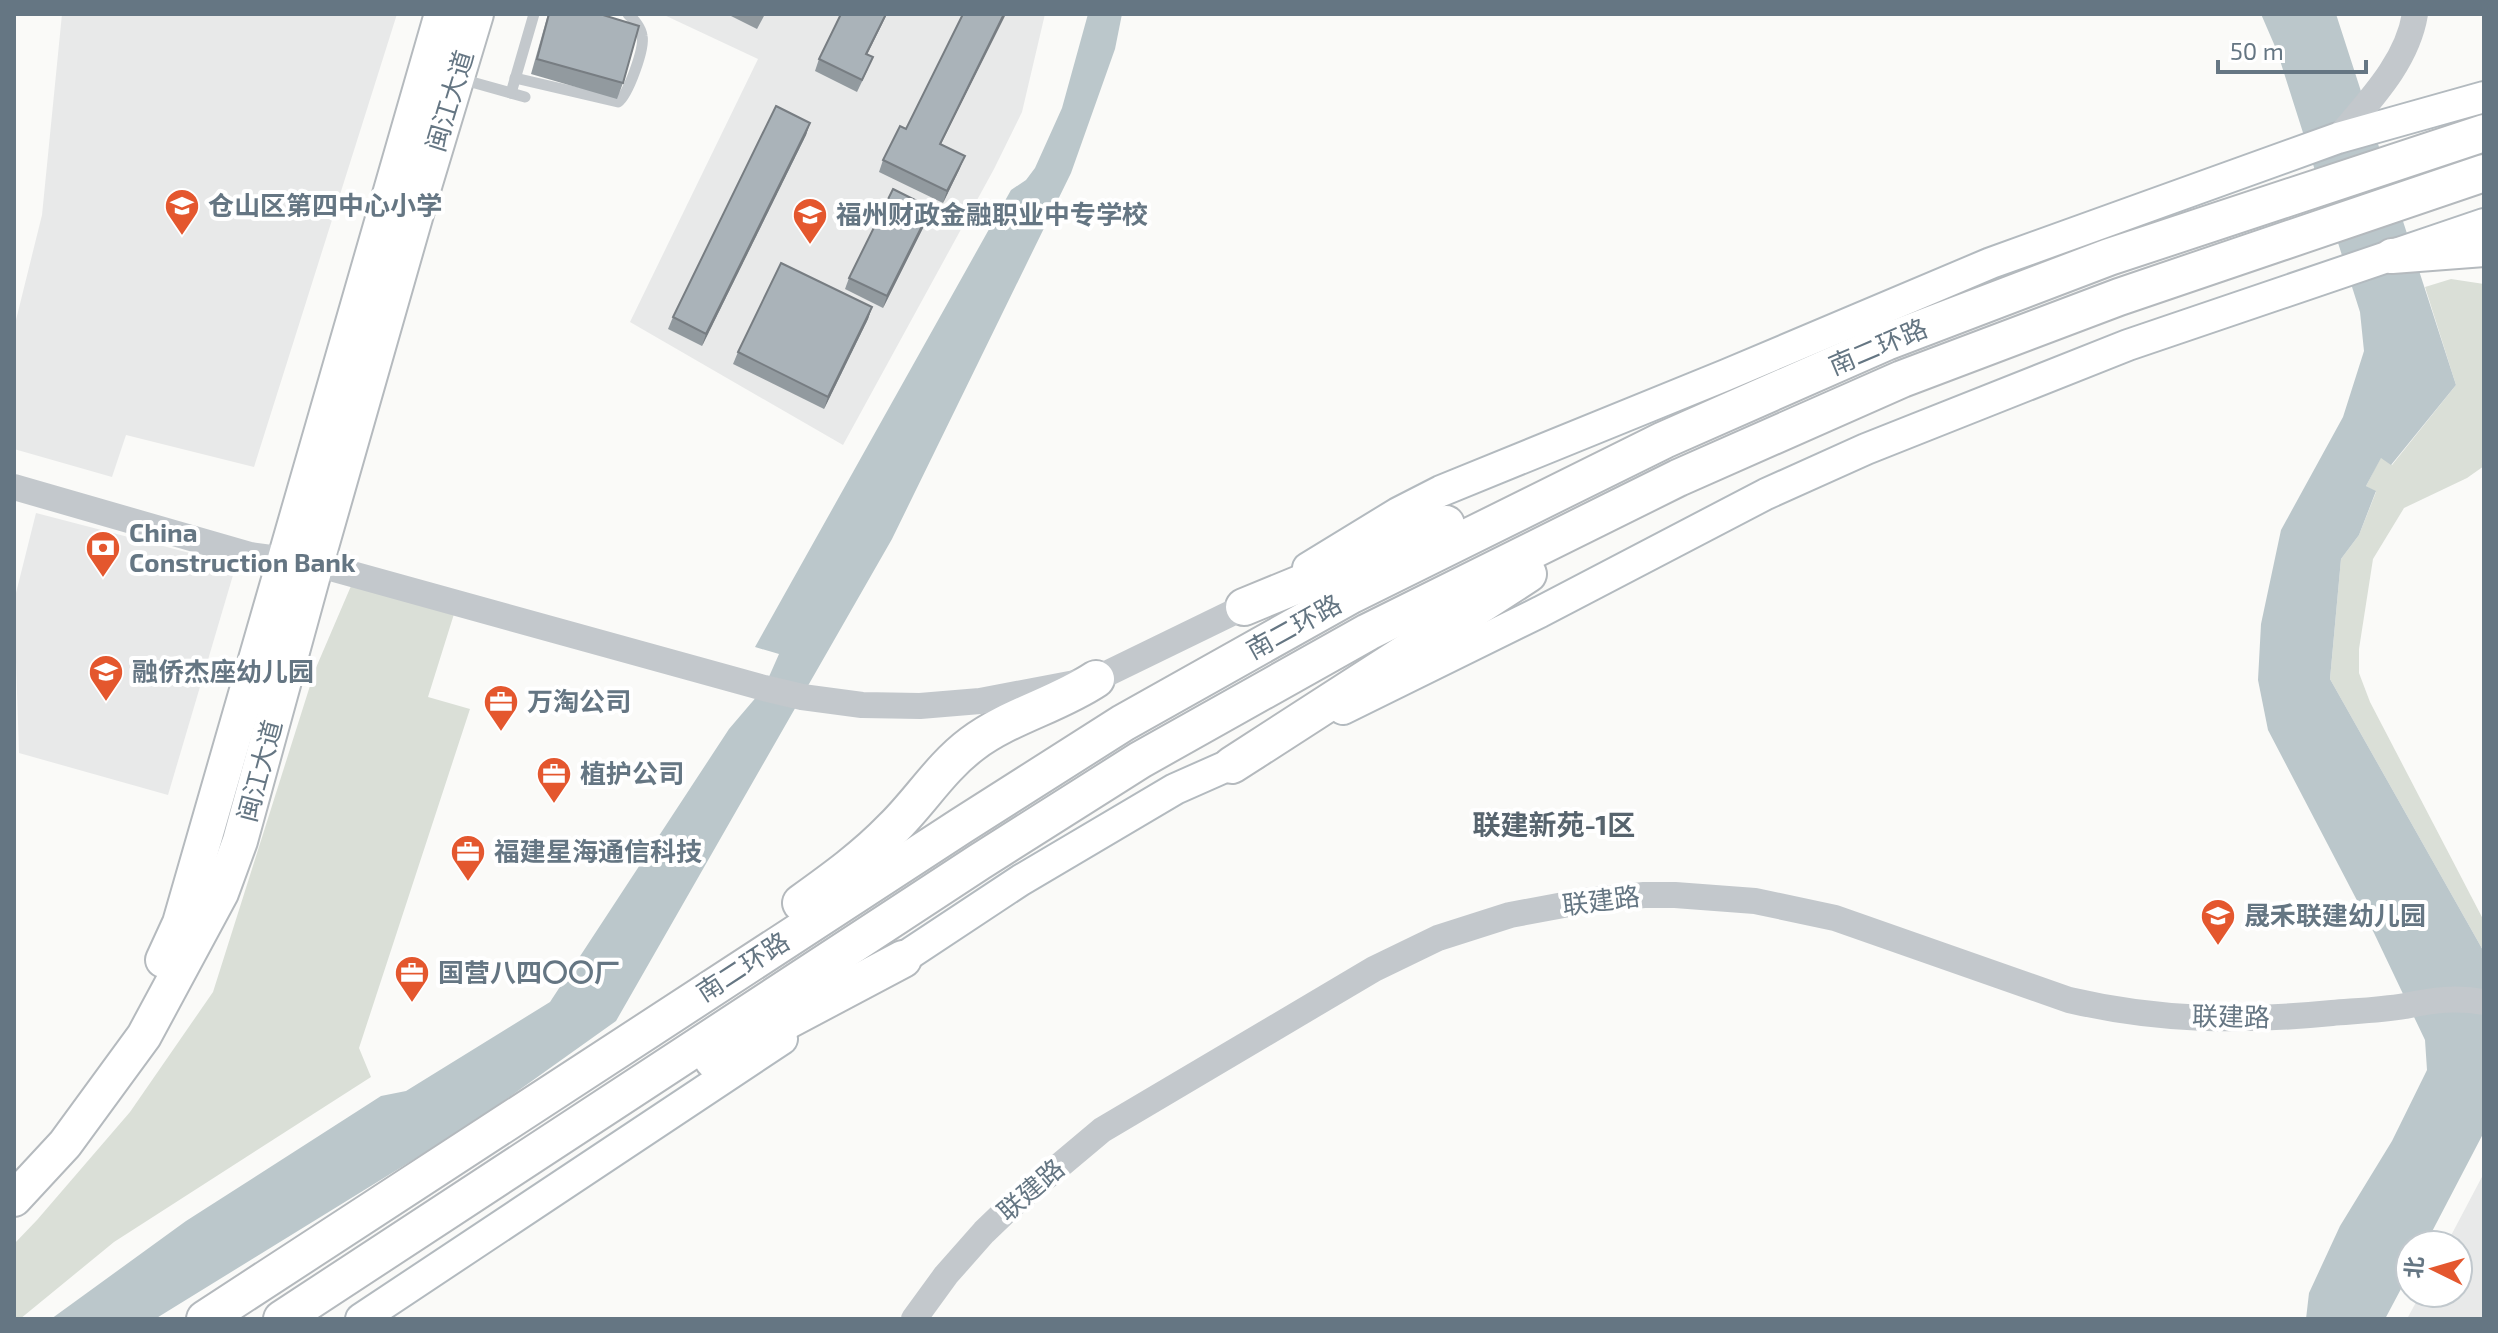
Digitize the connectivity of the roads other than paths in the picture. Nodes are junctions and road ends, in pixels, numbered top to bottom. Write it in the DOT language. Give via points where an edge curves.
graph roads {
  1 [pos="442,14"];
  2 [pos="476,14"];
  3 [pos="534,14"];
  4 [pos="628,14"];
  5 [pos="2415,14"];
  6 [pos="457,78"];
  7 [pos="515,78"];
  8 [pos="511,93"];
  9 [pos="525,97"];
  10 [pos="2484,97"];
  11 [pos="2484,133"];
  12 [pos="2338,138"];
  13 [pos="2484,173"];
  14 [pos="2484,224"];
  15 [pos="2484,249"];
  16 [pos="2392,256"];
  17 [pos="1664,440"];
  18 [pos="1678,478"];
  19 [pos="14,487"];
  20 [pos="300,562"];
  21 [pos="1244,607"];
  22 [pos="1096,679"];
  23 [pos="1232,765"];
  24 [pos="903,959"];
  25 [pos="2484,1002"];
  26 [pos="589,1066"];
  27 [pos="609,1105"];
  28 [pos="14,1171"];
  29 [pos="14,1199"];
  30 [pos="371,1315"];
  31 [pos="205,1319"];
  32 [pos="282,1319"];
  33 [pos="914,1319"];
  1 -- 20 [label="main road, 闽江大道"];
  2 -- 6 [label="main road, 闽江大道"];
  3 -- 7 [label="lane"];
  4 -- 7 [label="lane" via="639,27 643,44 626,94 618,102"];
  5 -- 12 [label="street" via="2412,34 2384,82"];
  6 -- 8 [label="lane"];
  6 -- 20 [label="main road, 闽江大道"];
  7 -- 8 [label="lane"];
  8 -- 9 [label="lane"];
  10 -- 12 [label="main road"];
  11 -- 17 [label="highway, 南二环路" via="2109,257 1886,342"];
  12 -- 21 [label="main road" via="1991,263 1441,491"];
  13 -- 18 [label="highway, 南二环路" via="2119,297 1902,379"];
  14 -- 16 [label="main road"];
  15 -- 16 [label="main road"];
  16 -- 23 [label="main road" via="2114,350 1866,449 1766,494"];
  17 -- 21 [label="highway"];
  17 -- 26 [label="highway, 南二环路" via="1351,595 1123,723"];
  18 -- 23 [label="highway"];
  18 -- 27 [label="highway, 南二环路" via="1368,632 1140,760"];
  19 -- 20 [label="street" via="250,555"];
  20 -- 22 [label="street" via="802,697 862,705 949,705"];
  20 -- 28 [label="main road, 闽江大道" via="180,923 134,1026 66,1116"];
  20 -- 29 [label="main road, 闽江大道" via="240,841 221,893 144,1036 65,1144"];
  21 -- 22 [label="street"];
  22 -- 26 [label="highway" via="970,745 872,848"];
  23 -- 24 [label="main road" via="1175,789 1021,880"];
  24 -- 27 [label="highway" via="722,1057"];
  24 -- 30 [label="main road"];
  25 -- 33 [label="street, 联建路" via="2446,998 2233,1021 2069,1000 1835,918 1783,905 1675,895 1609,898 1510,915 1461,929 1374,969 1102,1130 984,1232"];
  26 -- 31 [label="highway, 南二环路"];
  27 -- 32 [label="highway, 南二环路"];
}
